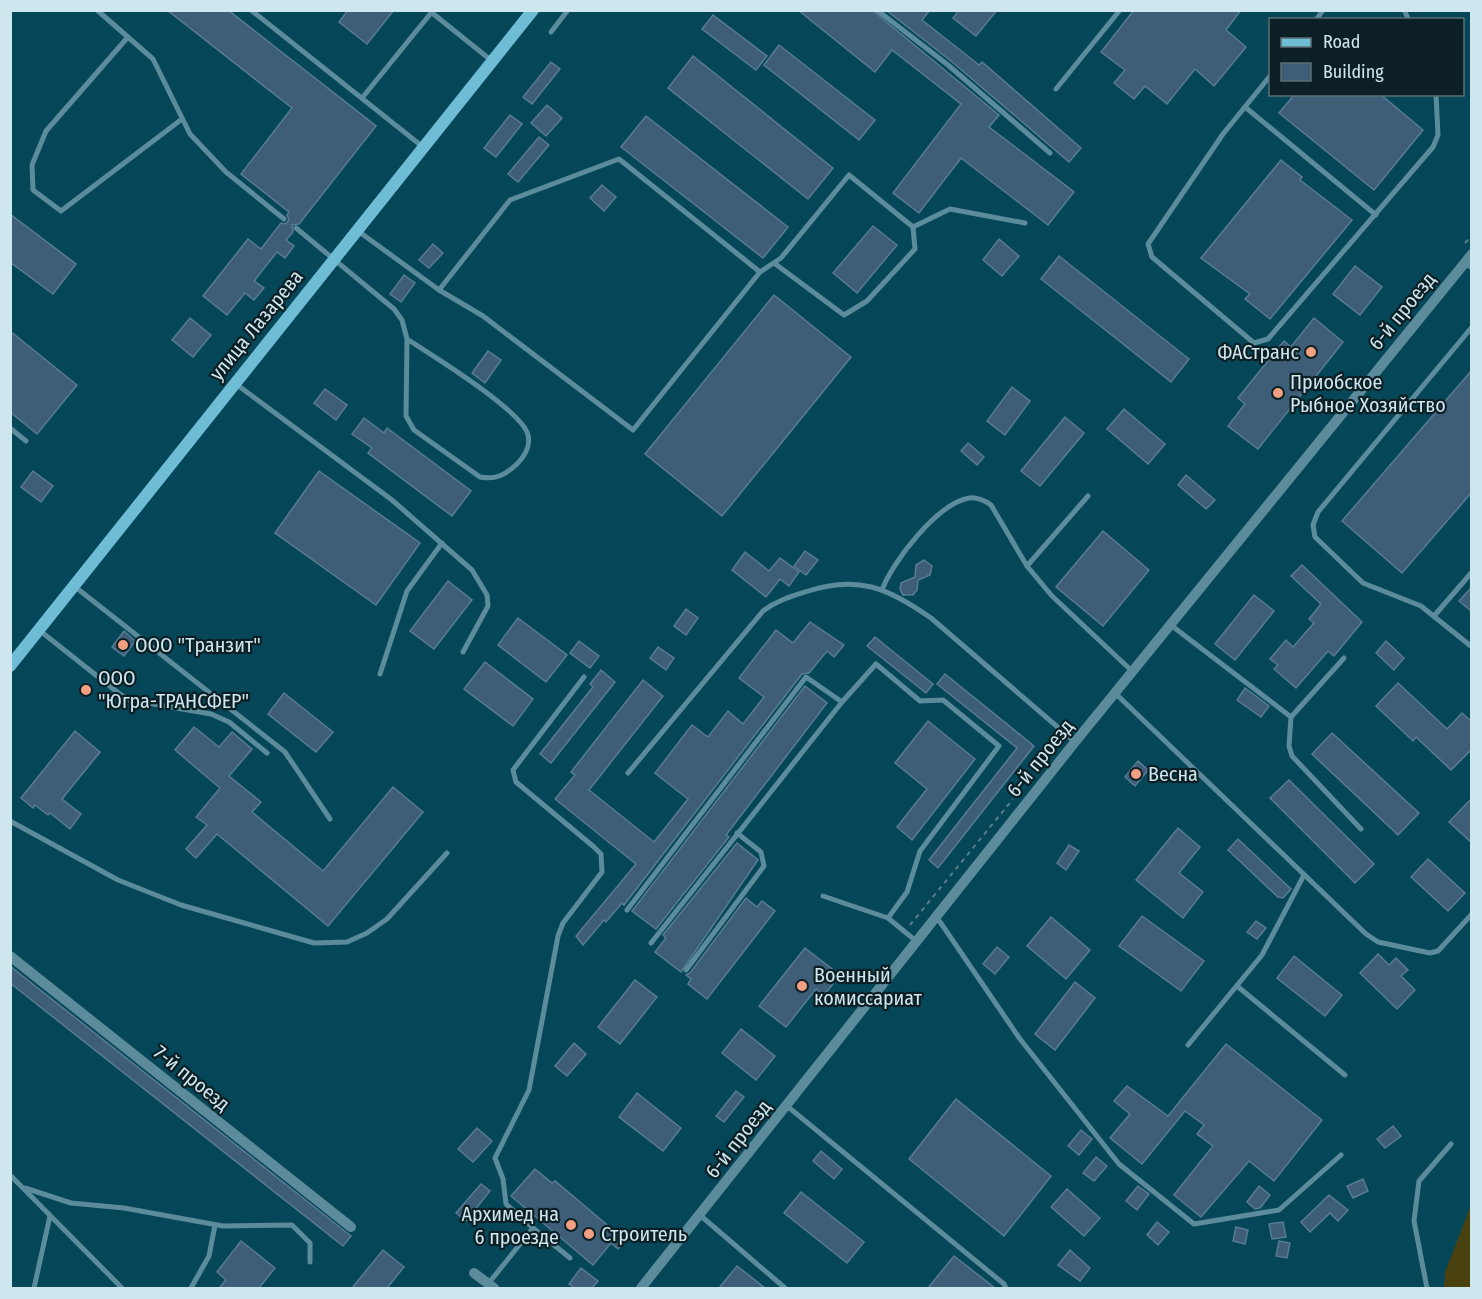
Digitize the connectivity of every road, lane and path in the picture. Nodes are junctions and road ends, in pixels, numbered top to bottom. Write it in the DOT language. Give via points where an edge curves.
graph roads {
  1 [pos="97,10"];
  2 [pos="251,10"];
  3 [pos="533,10"];
  4 [pos="568,10"];
  5 [pos="877,10"];
  6 [pos="1120,10"];
  7 [pos="432,12"];
  8 [pos="551,32"];
  9 [pos="128,37"];
  10 [pos="492,61"];
  11 [pos="1269,77"];
  12 [pos="1056,88"];
  13 [pos="1436,96"];
  14 [pos="362,98"];
  15 [pos="1245,107"];
  16 [pos="182,119"];
  17 [pos="423,147"];
  18 [pos="1050,153"];
  19 [pos="1376,215"];
  20 [pos="284,219"];
  21 [pos="1025,223"];
  22 [pos="913,227"];
  23 [pos="296,228"];
  24 [pos="357,230"];
  25 [pos="334,259"];
  26 [pos="1469,261"];
  27 [pos="774,263"];
  28 [pos="760,272"];
  29 [pos="439,290"];
  30 [pos="1472,327"];
  31 [pos="407,339"];
  32 [pos="235,383"];
  33 [pos="10,428"];
  34 [pos="26,441"];
  35 [pos="1088,496"];
  36 [pos="442,543"];
  37 [pos="1027,566"];
  38 [pos="1472,572"];
  39 [pos="74,586"];
  40 [pos="882,591"];
  41 [pos="1434,616"];
  42 [pos="1172,626"];
  43 [pos="39,630"];
  44 [pos="1472,647"];
  45 [pos="463,652"];
  46 [pos="1344,658"];
  47 [pos="13,659"];
  48 [pos="1134,673"];
  49 [pos="380,674"];
  50 [pos="584,677"];
  51 [pos="1116,694"];
  52 [pos="842,702"];
  53 [pos="1291,717"];
  54 [pos="1075,742"];
  55 [pos="267,753"];
  56 [pos="628,773"];
  57 [pos="330,819"];
  58 [pos="10,821"];
  59 [pos="1361,829"];
  60 [pos="738,833"];
  61 [pos="447,853"];
  62 [pos="1304,875"];
  63 [pos="823,896"];
  64 [pos="627,910"];
  65 [pos="1472,914"];
  66 [pos="936,916"];
  67 [pos="888,918"];
  68 [pos="916,941"];
  69 [pos="651,943"];
  70 [pos="10,956"];
  71 [pos="686,970"];
  72 [pos="1237,986"];
  73 [pos="1188,1045"];
  74 [pos="1345,1075"];
  75 [pos="787,1106"];
  76 [pos="1451,1144"];
  77 [pos="1341,1155"];
  78 [pos="10,1175"];
  79 [pos="25,1188"];
  80 [pos="50,1216"];
  81 [pos="701,1216"];
  82 [pos="215,1225"];
  83 [pos="351,1227"];
  84 [pos="533,1228"];
  85 [pos="570,1258"];
  86 [pos="310,1262"];
  87 [pos="474,1273"];
  88 [pos="491,1286"];
  89 [pos="34,1288"];
  90 [pos="122,1288"];
  91 [pos="191,1288"];
  92 [pos="641,1288"];
  93 [pos="785,1288"];
  94 [pos="1006,1288"];
  95 [pos="1427,1288"];
  1 -- 9 [label="lane"];
  2 -- 14 [label="lane"];
  3 -- 10 [label="main road, улица Лазарева"];
  4 -- 8 [label="lane"];
  5 -- 18 [label="lane"];
  6 -- 12 [label="lane"];
  7 -- 10 [label="lane"];
  7 -- 14 [label="lane"];
  9 -- 16 [label="lane" via="153,59"];
  9 -- 16 [label="lane" via="46,131 32,165 33,190 61,211"];
  10 -- 17 [label="main road, улица Лазарева"];
  11 -- 15 [label="lane"];
  13 -- 19 [label="lane" via="1438,135 1433,147"];
  14 -- 17 [label="lane"];
  15 -- 19 [label="lane"];
  15 -- 19 [label="lane" via="1222,134 1148,244 1152,257 1254,343 1268,339"];
  16 -- 20 [label="lane" via="190,134 226,172"];
  17 -- 24 [label="main road, улица Лазарева"];
  21 -- 22 [label="lane" via="950,209"];
  22 -- 27 [label="lane" via="849,175"];
  22 -- 27 [label="lane" via="915,249 867,301 844,315"];
  23 -- 25 [label="lane"];
  24 -- 25 [label="main road, улица Лазарева"];
  24 -- 29 [label="lane"];
  25 -- 31 [label="lane" via="394,309"];
  25 -- 32 [label="main road, улица Лазарева"];
  26 -- 42 [label="street, 6-й проезд"];
  27 -- 28 [label="lane"];
  28 -- 29 [label="lane" via="619,159 510,200"];
  28 -- 29 [label="lane" via="633,430 483,316"];
  30 -- 41 [label="lane" via="1317,512 1313,525 1315,537 1363,583 1421,606"];
  31 -- 31 [label="lane" via="518,419 528,434 528,447 519,462 502,476 480,477 414,430 406,416"];
  32 -- 36 [label="lane" via="392,500"];
  32 -- 39 [label="main road, улица Лазарева"];
  33 -- 34 [label="lane"];
  35 -- 37 [label="lane"];
  36 -- 45 [label="lane" via="472,570 487,596 488,606"];
  36 -- 49 [label="lane" via="407,591"];
  37 -- 40 [label="lane" via="991,505 968,498 925,526 887,575"];
  37 -- 48 [label="lane" via="1052,596"];
  38 -- 41 [label="lane"];
  39 -- 43 [label="main road, улица Лазарева"];
  39 -- 57 [label="lane" via="285,752"];
  40 -- 54 [label="lane" via="932,618"];
  40 -- 56 [label="lane" via="847,582 776,601 763,611"];
  41 -- 44 [label="lane"];
  42 -- 48 [label="street, 6-й проезд"];
  42 -- 53 [label="lane"];
  43 -- 47 [label="main road, улица Лазарева"];
  43 -- 55 [label="lane" via="130,700 211,714 229,722"];
  46 -- 53 [label="lane"];
  48 -- 51 [label="street, 6-й проезд"];
  50 -- 84 [label="lane" via="513,770 516,782 594,846 603,862 602,872 563,923 558,936 529,1090 496,1152 504,1200"];
  51 -- 54 [label="street, 6-й проезд"];
  51 -- 62 [label="lane"];
  52 -- 60 [label="lane"];
  52 -- 64 [label="lane" via="806,676"];
  52 -- 67 [label="lane" via="876,664 920,701 943,700 999,746 920,851 907,892"];
  53 -- 59 [label="lane" via="1292,756"];
  54 -- 66 [label="street, 6-й проезд"];
  58 -- 61 [label="lane" via="118,880 181,905 314,943 347,942 368,933 387,919"];
  60 -- 69 [label="lane"];
  60 -- 71 [label="lane" via="761,852 764,866"];
  62 -- 65 [label="lane" via="1378,942 1430,953 1438,951"];
  62 -- 72 [label="lane" via="1262,955"];
  63 -- 67 [label="lane"];
  66 -- 68 [label="street, 6-й проезд"];
  66 -- 77 [label="lane" via="1020,1039 1119,1164 1194,1224 1279,1210"];
  67 -- 68 [label="lane"];
  68 -- 75 [label="street, 6-й проезд"];
  70 -- 83 [label="street, 7-й проезд"];
  72 -- 73 [label="lane"];
  72 -- 74 [label="lane"];
  75 -- 81 [label="street, 6-й проезд"];
  75 -- 94 [label="lane"];
  76 -- 95 [label="lane" via="1419,1180 1414,1221"];
  78 -- 79 [label="lane"];
  79 -- 80 [label="lane"];
  79 -- 82 [label="lane" via="71,1203 124,1208"];
  80 -- 89 [label="lane"];
  80 -- 90 [label="lane"];
  81 -- 92 [label="street, 6-й проезд"];
  81 -- 93 [label="lane"];
  82 -- 86 [label="lane" via="291,1225 310,1243"];
  82 -- 91 [label="lane" via="209,1256"];
  84 -- 85 [label="lane"];
  84 -- 88 [label="lane"];
  87 -- 88 [label="street"];
}
